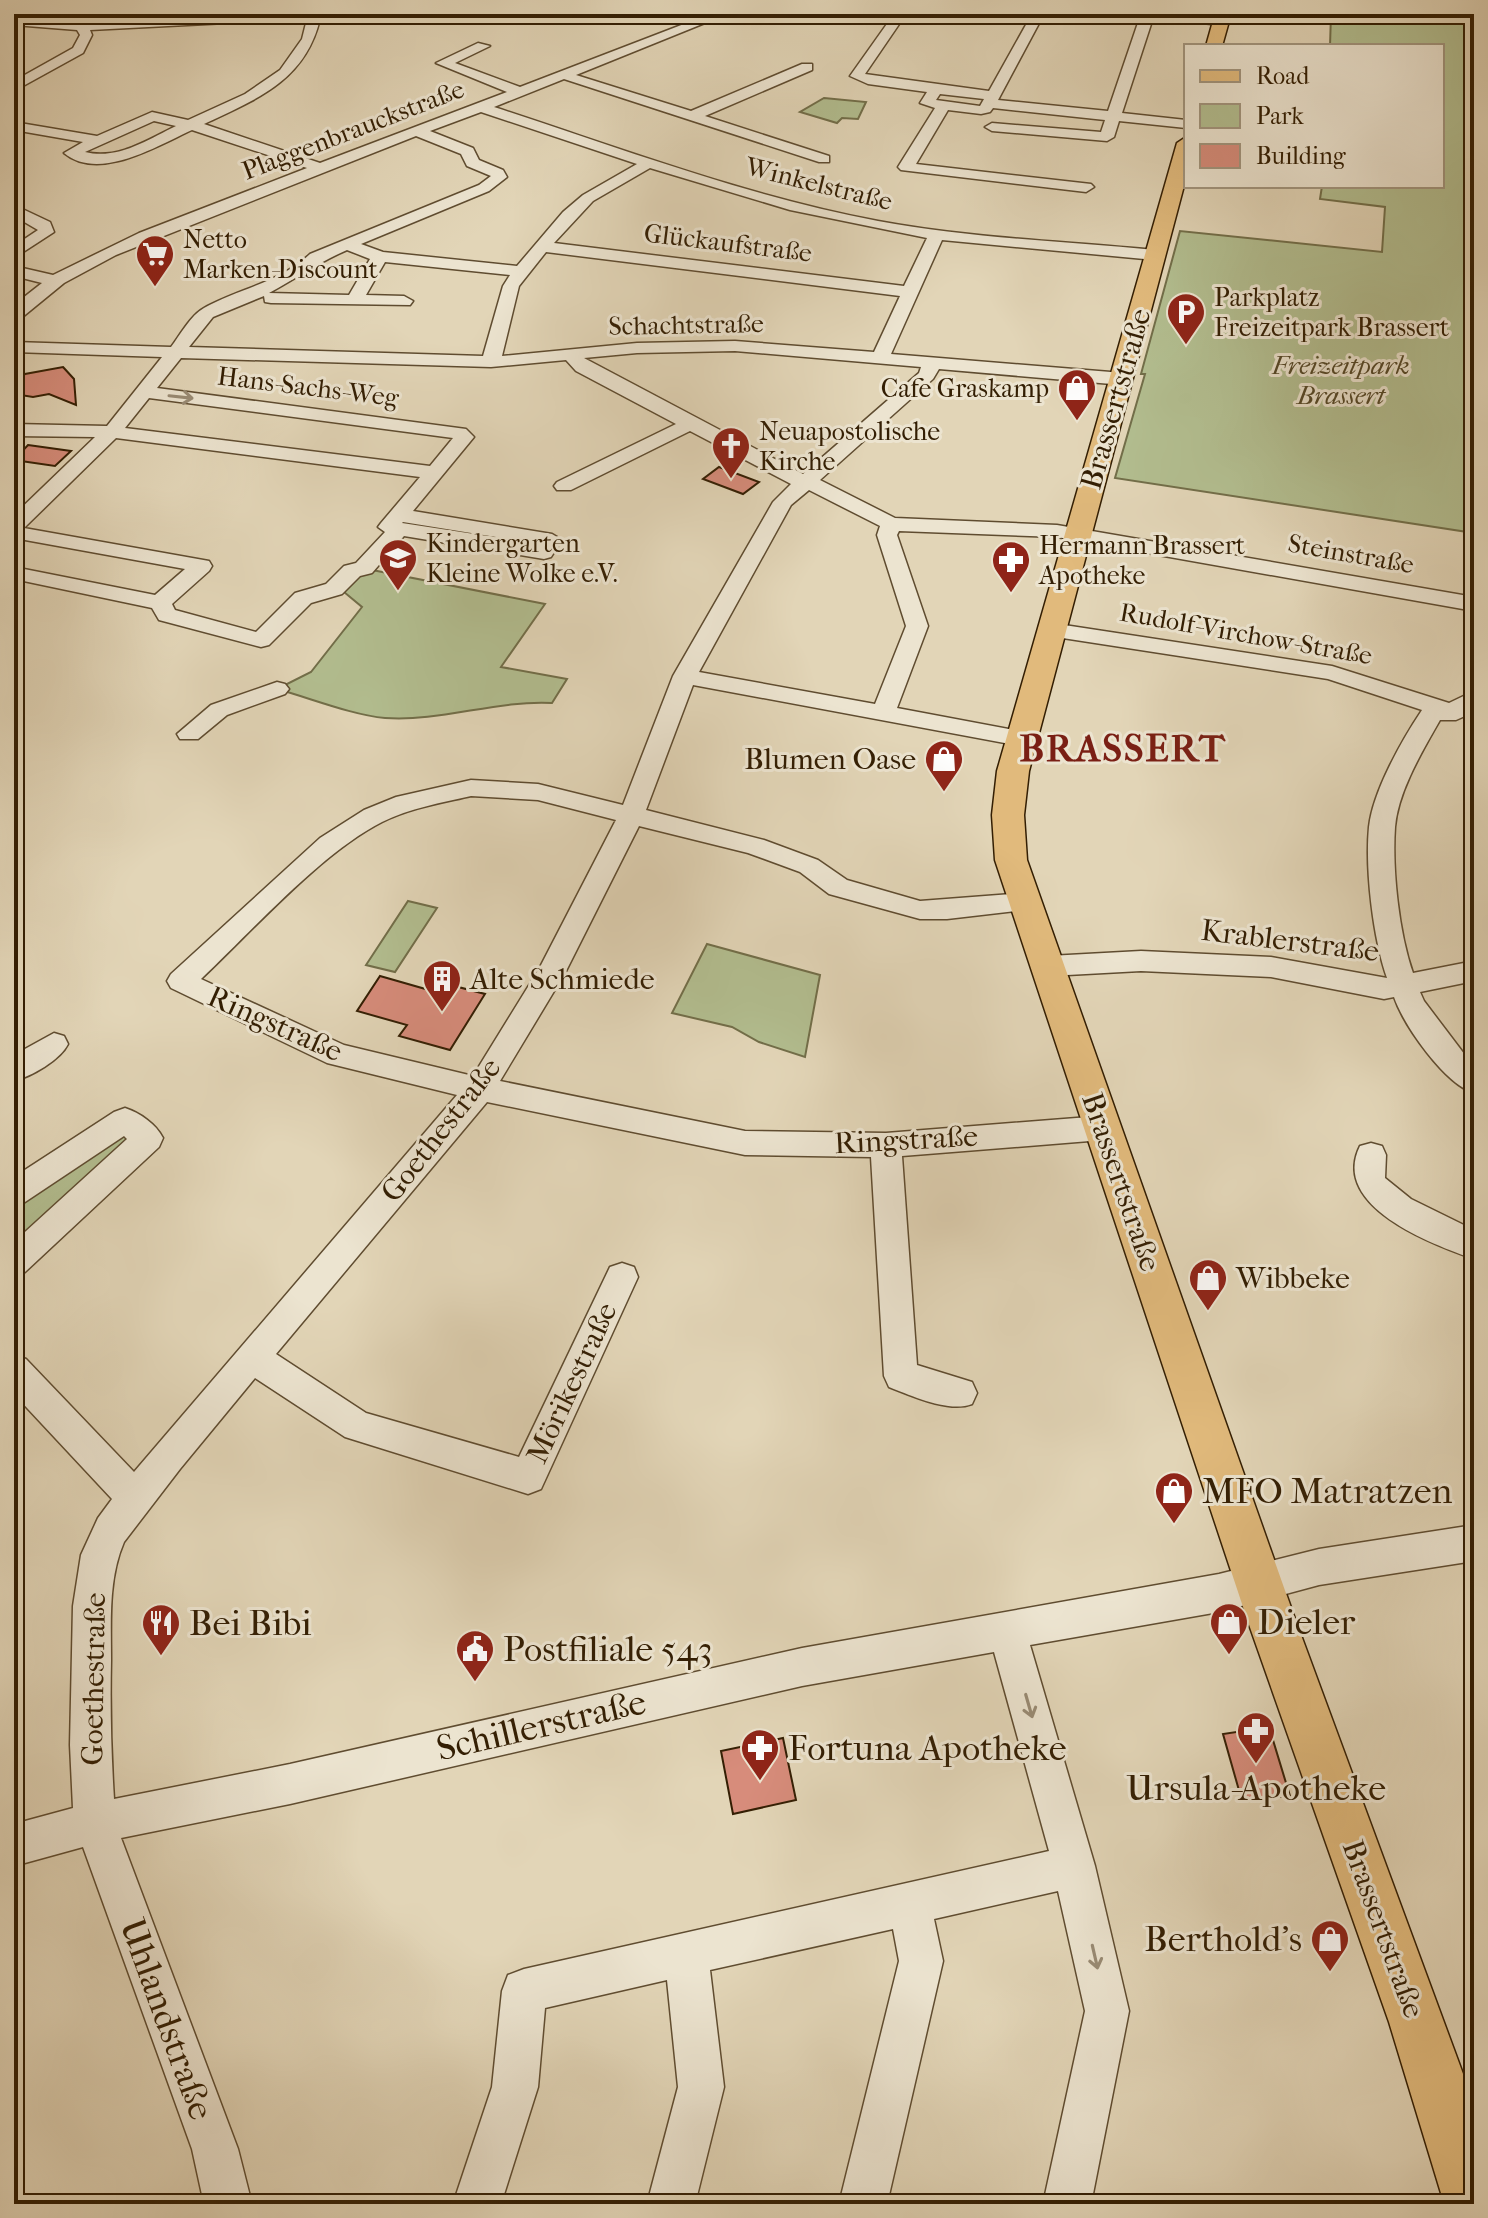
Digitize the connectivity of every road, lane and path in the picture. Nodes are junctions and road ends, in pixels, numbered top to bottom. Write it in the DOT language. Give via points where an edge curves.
graph roads {
  1 [pos="21,14"];
  2 [pos="340,14"];
  3 [pos="678,14"];
  4 [pos="900,14"];
  5 [pos="1038,14"];
  6 [pos="1148,14"];
  7 [pos="314,17"];
  8 [pos="716,17"];
  9 [pos="1222,18"];
  10 [pos="14,19"];
  11 [pos="139,24"];
  12 [pos="81,27"];
  13 [pos="1215,44"];
  14 [pos="483,46"];
  15 [pos="78,50"];
  16 [pos="807,67"];
  17 [pos="564,75"];
  18 [pos="14,87"];
  19 [pos="936,89"];
  20 [pos="521,92"];
  21 [pos="992,99"];
  22 [pos="943,106"];
  23 [pos="481,107"];
  24 [pos="692,116"];
  25 [pos="1114,116"];
  26 [pos="1184,124"];
  27 [pos="190,125"];
  28 [pos="14,126"];
  29 [pos="992,127"];
  30 [pos="418,132"];
  31 [pos="99,140"];
  32 [pos="138,150"];
  33 [pos="1184,150"];
  34 [pos="815,153"];
  35 [pos="650,162"];
  36 [pos="322,169"];
  37 [pos="1086,187"];
  38 [pos="14,210"];
  39 [pos="937,233"];
  40 [pos="345,244"];
  41 [pos="541,246"];
  42 [pos="14,253"];
  43 [pos="1155,255"];
  44 [pos="380,257"];
  45 [pos="14,271"];
  46 [pos="521,271"];
  47 [pos="57,281"];
  48 [pos="909,292"];
  49 [pos="271,298"];
  50 [pos="354,300"];
  51 [pos="404,301"];
  52 [pos="14,315"];
  53 [pos="16,349"];
  54 [pos="179,352"];
  55 [pos="249,355"];
  56 [pos="571,355"];
  57 [pos="881,357"];
  58 [pos="491,362"];
  59 [pos="932,362"];
  60 [pos="1123,379"];
  61 [pos="226,389"];
  62 [pos="144,392"];
  63 [pos="692,423"];
  64 [pos="14,430"];
  65 [pos="112,432"];
  66 [pos="435,473"];
  67 [pos="804,483"];
  68 [pos="564,486"];
  69 [pos="395,524"];
  70 [pos="891,524"];
  71 [pos="14,529"];
  72 [pos="1077,535"];
  73 [pos="14,573"];
  74 [pos="160,603"];
  75 [pos="1474,604"];
  76 [pos="1051,630"];
  77 [pos="685,676"];
  78 [pos="277,689"];
  79 [pos="1474,698"];
  80 [pos="1445,709"];
  81 [pos="883,712"];
  82 [pos="1474,719"];
  83 [pos="189,734"];
  84 [pos="1021,738"];
  85 [pos="632,814"];
  86 [pos="1025,902"];
  87 [pos="1049,966"];
  88 [pos="1474,971"];
  89 [pos="1402,984"];
  90 [pos="54,1044"];
  91 [pos="14,1070"];
  92 [pos="1474,1082"];
  93 [pos="480,1089"];
  94 [pos="1102,1128"];
  95 [pos="886,1145"];
  96 [pos="1371,1155"];
  97 [pos="14,1193"];
  98 [pos="1474,1245"];
  99 [pos="14,1262"];
  100 [pos="622,1277"];
  101 [pos="253,1358"];
  102 [pos="14,1370"];
  103 [pos="960,1393"];
  104 [pos="134,1497"];
  105 [pos="1474,1543"];
  106 [pos="1259,1582"];
  107 [pos="1007,1631"];
  108 [pos="97,1829"];
  109 [pos="14,1845"];
  110 [pos="1074,1866"];
  111 [pos="909,1903"];
  112 [pos="686,1952"];
  113 [pos="225,2202"];
  114 [pos="1474,2203"];
  115 [pos="477,2204"];
  116 [pos="671,2204"];
  117 [pos="863,2204"];
  118 [pos="1067,2204"];
  1 -- 10 [label="street"];
  2 -- 7 [label="street"];
  3 -- 8 [label="street"];
  4 -- 19 [label="street" via="857,76"];
  5 -- 21 [label="street"];
  6 -- 9 [label="street"];
  6 -- 25 [label="street"];
  7 -- 11 [label="street"];
  7 -- 27 [label="street" via="312,39 290,69 258,92"];
  8 -- 17 [label="street, Plaggenbrauckstraße"];
  9 -- 13 [label="main road"];
  10 -- 12 [label="street"];
  11 -- 12 [label="street"];
  11 -- 15 [label="street"];
  12 -- 15 [label="street" via="86,35"];
  14 -- 20 [label="street" via="443,63"];
  15 -- 18 [label="street"];
  16 -- 24 [label="street"];
  17 -- 20 [label="street, Plaggenbrauckstraße"];
  17 -- 24 [label="street"];
  19 -- 21 [label="street"];
  19 -- 22 [label="street" via="927,103"];
  20 -- 23 [label="street, Plaggenbrauckstraße"];
  21 -- 22 [label="street" via="981,110"];
  21 -- 25 [label="street"];
  22 -- 37 [label="street" via="906,167"];
  23 -- 30 [label="street, Plaggenbrauckstraße"];
  23 -- 35 [label="street, Winkelstraße"];
  24 -- 34 [label="street"];
  25 -- 26 [label="street"];
  25 -- 29 [label="street" via="1107,137"];
  27 -- 31 [label="street" via="152,116"];
  27 -- 32 [label="street"];
  27 -- 36 [label="street"];
  28 -- 31 [label="street"];
  30 -- 36 [label="street, Plaggenbrauckstraße"];
  30 -- 40 [label="street" via="470,153 472,163 499,177 484,188"];
  31 -- 32 [label="street"];
  31 -- 32 [label="street" via="71,153 104,161"];
  33 -- 43 [label="main road, Brassertstraße"];
  35 -- 39 [label="street, Winkelstraße" via="842,218"];
  35 -- 41 [label="street" via="588,198"];
  36 -- 47 [label="street, Plaggenbrauckstraße" via="145,236"];
  38 -- 42 [label="street" via="44,225 46,232"];
  39 -- 43 [label="street, Winkelstraße"];
  39 -- 48 [label="street"];
  40 -- 44 [label="street"];
  40 -- 54 [label="street" via="257,293 207,313"];
  41 -- 46 [label="street"];
  41 -- 48 [label="street, Glückaufstraße"];
  43 -- 60 [label="main road, Brassertstraße"];
  44 -- 46 [label="street"];
  44 -- 50 [label="street"];
  45 -- 47 [label="street"];
  46 -- 58 [label="street" via="511,286"];
  47 -- 52 [label="street, Plaggenbrauckstraße"];
  48 -- 57 [label="street"];
  49 -- 50 [label="street"];
  50 -- 51 [label="street"];
  53 -- 54 [label="street, Schachtstraße"];
  54 -- 55 [label="street, Schachtstraße"];
  54 -- 62 [label="street"];
  55 -- 58 [label="street, Schachtstraße"];
  55 -- 61 [label="street"];
  56 -- 57 [label="street, Schachtstraße" via="722,346"];
  56 -- 58 [label="street, Schachtstraße"];
  56 -- 63 [label="street" via="582,367"];
  57 -- 59 [label="street, Schachtstraße"];
  59 -- 60 [label="street, Schachtstraße"];
  59 -- 67 [label="street, Goethestraße" via="927,375"];
  60 -- 72 [label="main road, Brassertstraße"];
  62 -- 61 [label="street, Hans-Sachs-Weg, one-way"];
  61 -- 66 [label="street, Hans-Sachs-Weg" via="367,423 449,429 464,437"];
  62 -- 65 [label="street"];
  63 -- 67 [label="street"];
  63 -- 68 [label="street"];
  64 -- 65 [label="street"];
  65 -- 66 [label="street"];
  65 -- 71 [label="street"];
  66 -- 69 [label="street"];
  67 -- 70 [label="street"];
  67 -- 77 [label="street, Goethestraße" via="783,502"];
  69 -- 69 [label="street" via="544,553 552,540"];
  69 -- 74 [label="street" via="364,568 352,571 334,589 303,598 261,640 167,615"];
  70 -- 72 [label="street, Steinstraße"];
  70 -- 81 [label="street" via="887,535 917,626"];
  71 -- 74 [label="street" via="201,566"];
  72 -- 75 [label="street, Steinstraße"];
  72 -- 76 [label="main road, Brassertstraße"];
  73 -- 74 [label="street"];
  76 -- 80 [label="street, Rudolf-Virchow-Straße" via="1332,673"];
  76 -- 84 [label="main road, Brassertstraße"];
  77 -- 81 [label="street"];
  77 -- 85 [label="street, Goethestraße"];
  78 -- 83 [label="street" via="219,710"];
  79 -- 80 [label="street" via="1466,707"];
  80 -- 82 [label="street, Rudolf-Virchow-Straße"];
  80 -- 89 [label="street" via="1431,714 1401,767 1382,825 1385,904"];
  81 -- 84 [label="street"];
  84 -- 86 [label="main road, Brassertstraße" via="1006,803 1011,860"];
  85 -- 86 [label="street, Ringstraße" via="755,846 809,866 838,887 920,910"];
  85 -- 93 [label="street, Goethestraße" via="551,973"];
  85 -- 93 [label="street, Ringstraße" via="538,792 471,788 405,803 329,844 181,981 337,1055"];
  86 -- 87 [label="main road, Brassertstraße"];
  87 -- 89 [label="street, Krablerstraße" via="1206,963 1271,967 1384,989"];
  87 -- 94 [label="main road, Brassertstraße"];
  88 -- 89 [label="street, Krablerstraße"];
  89 -- 92 [label="street" via="1459,1072"];
  90 -- 91 [label="street"];
  93 -- 95 [label="street, Ringstraße" via="745,1143"];
  93 -- 101 [label="street, Goethestraße"];
  94 -- 95 [label="street, Ringstraße"];
  94 -- 106 [label="main road, Brassertstraße"];
  95 -- 103 [label="street" via="901,1376"];
  96 -- 98 [label="street" via="1370,1181 1377,1191"];
  97 -- 99 [label="street" via="125,1120 148,1138"];
  100 -- 101 [label="street, Mörikestraße" via="528,1477 357,1426"];
  101 -- 104 [label="street, Goethestraße"];
  102 -- 104 [label="street"];
  104 -- 108 [label="street, Goethestraße" via="104,1542 95,1581 90,1745"];
  105 -- 106 [label="street, Schillerstraße" via="1319,1567"];
  106 -- 107 [label="street, Schillerstraße"];
  106 -- 114 [label="main road, Brassertstraße" via="1412,2006"];
  107 -- 108 [label="street, Schillerstraße" via="802,1667"];
  107 -- 110 [label="street, one-way"];
  108 -- 109 [label="street, Schillerstraße"];
  108 -- 113 [label="street, Uhlandstraße" via="215,2149"];
  110 -- 111 [label="street"];
  110 -- 118 [label="street, one-way" via="1107,2011"];
  111 -- 112 [label="street"];
  111 -- 117 [label="street" via="921,1961"];
  112 -- 115 [label="street" via="524,1991 515,2087"];
  112 -- 116 [label="street" via="701,2087"];
}
